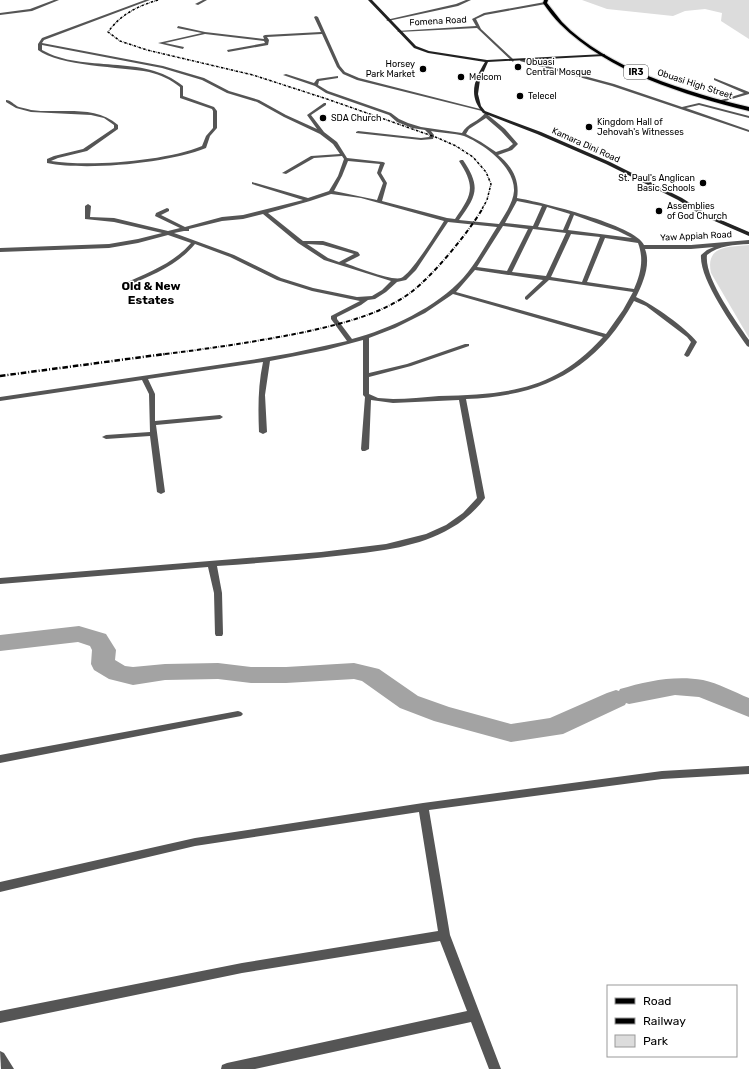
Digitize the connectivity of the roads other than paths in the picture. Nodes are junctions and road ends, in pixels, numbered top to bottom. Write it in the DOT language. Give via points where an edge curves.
graph roads {
  1 [pos="57,0"];
  2 [pos="148,0"];
  3 [pos="205,0"];
  4 [pos="370,0"];
  5 [pos="469,0"];
  6 [pos="543,2"];
  7 [pos="197,4"];
  8 [pos="0,14"];
  9 [pos="316,17"];
  10 [pos="388,20"];
  11 [pos="178,27"];
  12 [pos="478,27"];
  13 [pos="399,31"];
  14 [pos="206,33"];
  15 [pos="323,33"];
  16 [pos="267,40"];
  17 [pos="40,44"];
  18 [pos="183,48"];
  19 [pos="228,51"];
  20 [pos="604,55"];
  21 [pos="521,60"];
  22 [pos="487,61"];
  23 [pos="513,61"];
  24 [pos="285,75"];
  25 [pos="337,77"];
  26 [pos="715,79"];
  27 [pos="316,85"];
  28 [pos="7,101"];
  29 [pos="719,102"];
  30 [pos="325,104"];
  31 [pos="683,108"];
  32 [pos="749,109"];
  33 [pos="482,110"];
  34 [pos="487,115"];
  35 [pos="749,117"];
  36 [pos="427,130"];
  37 [pos="749,131"];
  38 [pos="358,132"];
  39 [pos="322,134"];
  40 [pos="463,135"];
  41 [pos="496,154"];
  42 [pos="344,157"];
  43 [pos="461,161"];
  44 [pos="284,172"];
  45 [pos="254,183"];
  46 [pos="331,192"];
  47 [pos="516,199"];
  48 [pos="308,200"];
  49 [pos="379,202"];
  50 [pos="545,205"];
  51 [pos="88,206"];
  52 [pos="167,210"];
  53 [pos="264,212"];
  54 [pos="572,214"];
  55 [pos="447,220"];
  56 [pos="456,221"];
  57 [pos="501,225"];
  58 [pos="534,228"];
  59 [pos="187,230"];
  60 [pos="567,232"];
  61 [pos="172,234"];
  62 [pos="749,234"];
  63 [pos="603,236"];
  64 [pos="639,240"];
  65 [pos="194,242"];
  66 [pos="300,242"];
  67 [pos="749,242"];
  68 [pos="726,244"];
  69 [pos="644,247"];
  70 [pos="0,250"];
  71 [pos="339,264"];
  72 [pos="474,268"];
  73 [pos="508,272"];
  74 [pos="548,278"];
  75 [pos="395,280"];
  76 [pos="584,283"];
  77 [pos="125,285"];
  78 [pos="636,291"];
  79 [pos="451,292"];
  80 [pos="527,298"];
  81 [pos="633,298"];
  82 [pos="365,300"];
  83 [pos="608,336"];
  84 [pos="366,337"];
  85 [pos="350,341"];
  86 [pos="467,345"];
  87 [pos="749,345"];
  88 [pos="688,355"];
  89 [pos="267,359"];
  90 [pos="366,376"];
  91 [pos="144,378"];
  92 [pos="368,398"];
  93 [pos="462,398"];
  94 [pos="0,399"];
  95 [pos="220,417"];
  96 [pos="152,423"];
  97 [pos="263,432"];
  98 [pos="154,434"];
  99 [pos="106,437"];
  100 [pos="365,449"];
  101 [pos="161,492"];
  102 [pos="212,564"];
  103 [pos="0,581"];
  104 [pos="219,634"];
  105 [pos="238,714"];
  106 [pos="0,759"];
  107 [pos="749,770"];
  108 [pos="423,807"];
  109 [pos="0,887"];
  110 [pos="444,935"];
  111 [pos="475,1015"];
  112 [pos="0,1017"];
  113 [pos="0,1057"];
  114 [pos="8,1069"];
  115 [pos="227,1069"];
  116 [pos="495,1069"];
  1 -- 8 [label="street" via="31,10"];
  2 -- 17 [label="street" via="43,39"];
  3 -- 7 [label="street"];
  4 -- 10 [label="street"];
  5 -- 10 [label="street"];
  6 -- 12 [label="street" via="484,14 474,19"];
  6 -- 20 [label="main road, Obuasi High Street / IR3" via="568,29"];
  9 -- 15 [label="street"];
  10 -- 13 [label="street"];
  11 -- 14 [label="street"];
  12 -- 13 [label="street, Fomena Road"];
  12 -- 23 [label="street"];
  13 -- 22 [label="street" via="420,50"];
  14 -- 16 [label="street"];
  14 -- 18 [label="street" via="160,43"];
  15 -- 16 [label="street" via="264,36"];
  15 -- 33 [label="street" via="338,66 344,73 358,79"];
  16 -- 19 [label="street" via="267,44"];
  17 -- 28 [label="street" via="40,50 51,56 122,66 167,76 182,87 181,97 216,111 214,128 204,147 191,153 133,161 61,165 49,160 88,149 116,128 116,125 108,119 91,114 21,109"];
  17 -- 39 [label="street" via="178,70 212,82 228,92 258,101"];
  20 -- 21 [label="street"];
  20 -- 29 [label="main road, Obuasi High Street / IR3" via="633,71"];
  21 -- 23 [label="street"];
  21 -- 31 [label="street"];
  22 -- 23 [label="street"];
  22 -- 33 [label="street" via="476,85 477,100"];
  24 -- 27 [label="street"];
  25 -- 27 [label="street" via="318,80"];
  26 -- 29 [label="street" via="748,93"];
  27 -- 36 [label="street" via="327,92 390,114 403,123"];
  29 -- 32 [label="main road, Obuasi High Street / IR3"];
  30 -- 39 [label="street" via="309,115"];
  31 -- 35 [label="street" via="699,104"];
  31 -- 37 [label="street"];
  33 -- 34 [label="street, Kamara Dini Road"];
  34 -- 40 [label="street" via="465,130"];
  34 -- 41 [label="street" via="516,144"];
  34 -- 62 [label="street, Kamara Dini Road" via="539,133 608,163 680,199 705,215"];
  36 -- 38 [label="street" via="432,135 431,138"];
  36 -- 40 [label="street"];
  39 -- 42 [label="street" via="335,143"];
  40 -- 41 [label="street"];
  41 -- 47 [label="street" via="508,166 516,182"];
  42 -- 44 [label="street" via="313,157"];
  42 -- 46 [label="street" via="340,176"];
  42 -- 49 [label="street" via="383,163 379,173 385,183"];
  43 -- 56 [label="street" via="470,174 473,190 471,198"];
  45 -- 48 [label="street"];
  46 -- 48 [label="street"];
  46 -- 49 [label="street"];
  47 -- 50 [label="street"];
  47 -- 57 [label="street"];
  48 -- 53 [label="street"];
  49 -- 55 [label="street"];
  50 -- 54 [label="street"];
  50 -- 58 [label="street"];
  51 -- 61 [label="street" via="87,218 114,220"];
  52 -- 59 [label="street" via="158,216"];
  53 -- 59 [label="street" via="222,219"];
  53 -- 66 [label="street"];
  54 -- 60 [label="street"];
  54 -- 64 [label="street" via="626,232"];
  55 -- 56 [label="street"];
  55 -- 75 [label="street" via="414,269 404,279"];
  56 -- 57 [label="street"];
  57 -- 58 [label="street"];
  57 -- 72 [label="street"];
  58 -- 60 [label="street"];
  58 -- 73 [label="street"];
  59 -- 61 [label="street"];
  60 -- 63 [label="street"];
  60 -- 74 [label="street"];
  61 -- 65 [label="street"];
  61 -- 70 [label="street" via="109,246"];
  63 -- 64 [label="street"];
  63 -- 76 [label="street"];
  64 -- 69 [label="street"];
  65 -- 77 [label="street" via="176,259"];
  65 -- 82 [label="street" via="232,256 279,279"];
  66 -- 71 [label="street" via="320,256"];
  66 -- 71 [label="street" via="323,243 356,253 357,255"];
  67 -- 68 [label="street, Yaw Appiah Road"];
  68 -- 69 [label="street, Yaw Appiah Road"];
  68 -- 87 [label="street" via="706,253 703,256 703,264 723,304"];
  69 -- 78 [label="street" via="646,263"];
  71 -- 75 [label="street"];
  72 -- 73 [label="street"];
  72 -- 79 [label="street"];
  73 -- 74 [label="street"];
  74 -- 76 [label="street"];
  74 -- 80 [label="street"];
  75 -- 82 [label="street" via="378,295"];
  76 -- 78 [label="street"];
  78 -- 81 [label="street"];
  79 -- 83 [label="street"];
  79 -- 84 [label="street" via="411,317"];
  81 -- 83 [label="street"];
  81 -- 88 [label="street" via="648,305 689,336 694,342"];
  82 -- 85 [label="street" via="334,316 337,325"];
  83 -- 93 [label="street" via="578,362 548,381 517,392"];
  84 -- 85 [label="street"];
  84 -- 90 [label="street"];
  85 -- 89 [label="street"];
  86 -- 90 [label="street" via="409,365"];
  89 -- 91 [label="street"];
  89 -- 97 [label="street" via="260,399"];
  90 -- 92 [label="street"];
  91 -- 94 [label="street"];
  91 -- 96 [label="street" via="152,394"];
  92 -- 93 [label="street" via="386,401"];
  92 -- 100 [label="street"];
  93 -- 102 [label="street" via="481,498 474,508 442,531 422,540 373,549"];
  95 -- 96 [label="street"];
  96 -- 98 [label="street"];
  98 -- 99 [label="street"];
  98 -- 101 [label="street"];
  102 -- 103 [label="street"];
  102 -- 104 [label="street" via="218,593"];
  105 -- 106 [label="street"];
  107 -- 108 [label="street" via="662,774"];
  108 -- 109 [label="street" via="195,842"];
  108 -- 110 [label="street"];
  110 -- 111 [label="street"];
  110 -- 112 [label="street" via="242,968"];
  111 -- 115 [label="street"];
  111 -- 116 [label="street"];
  113 -- 114 [label="street"];
}
